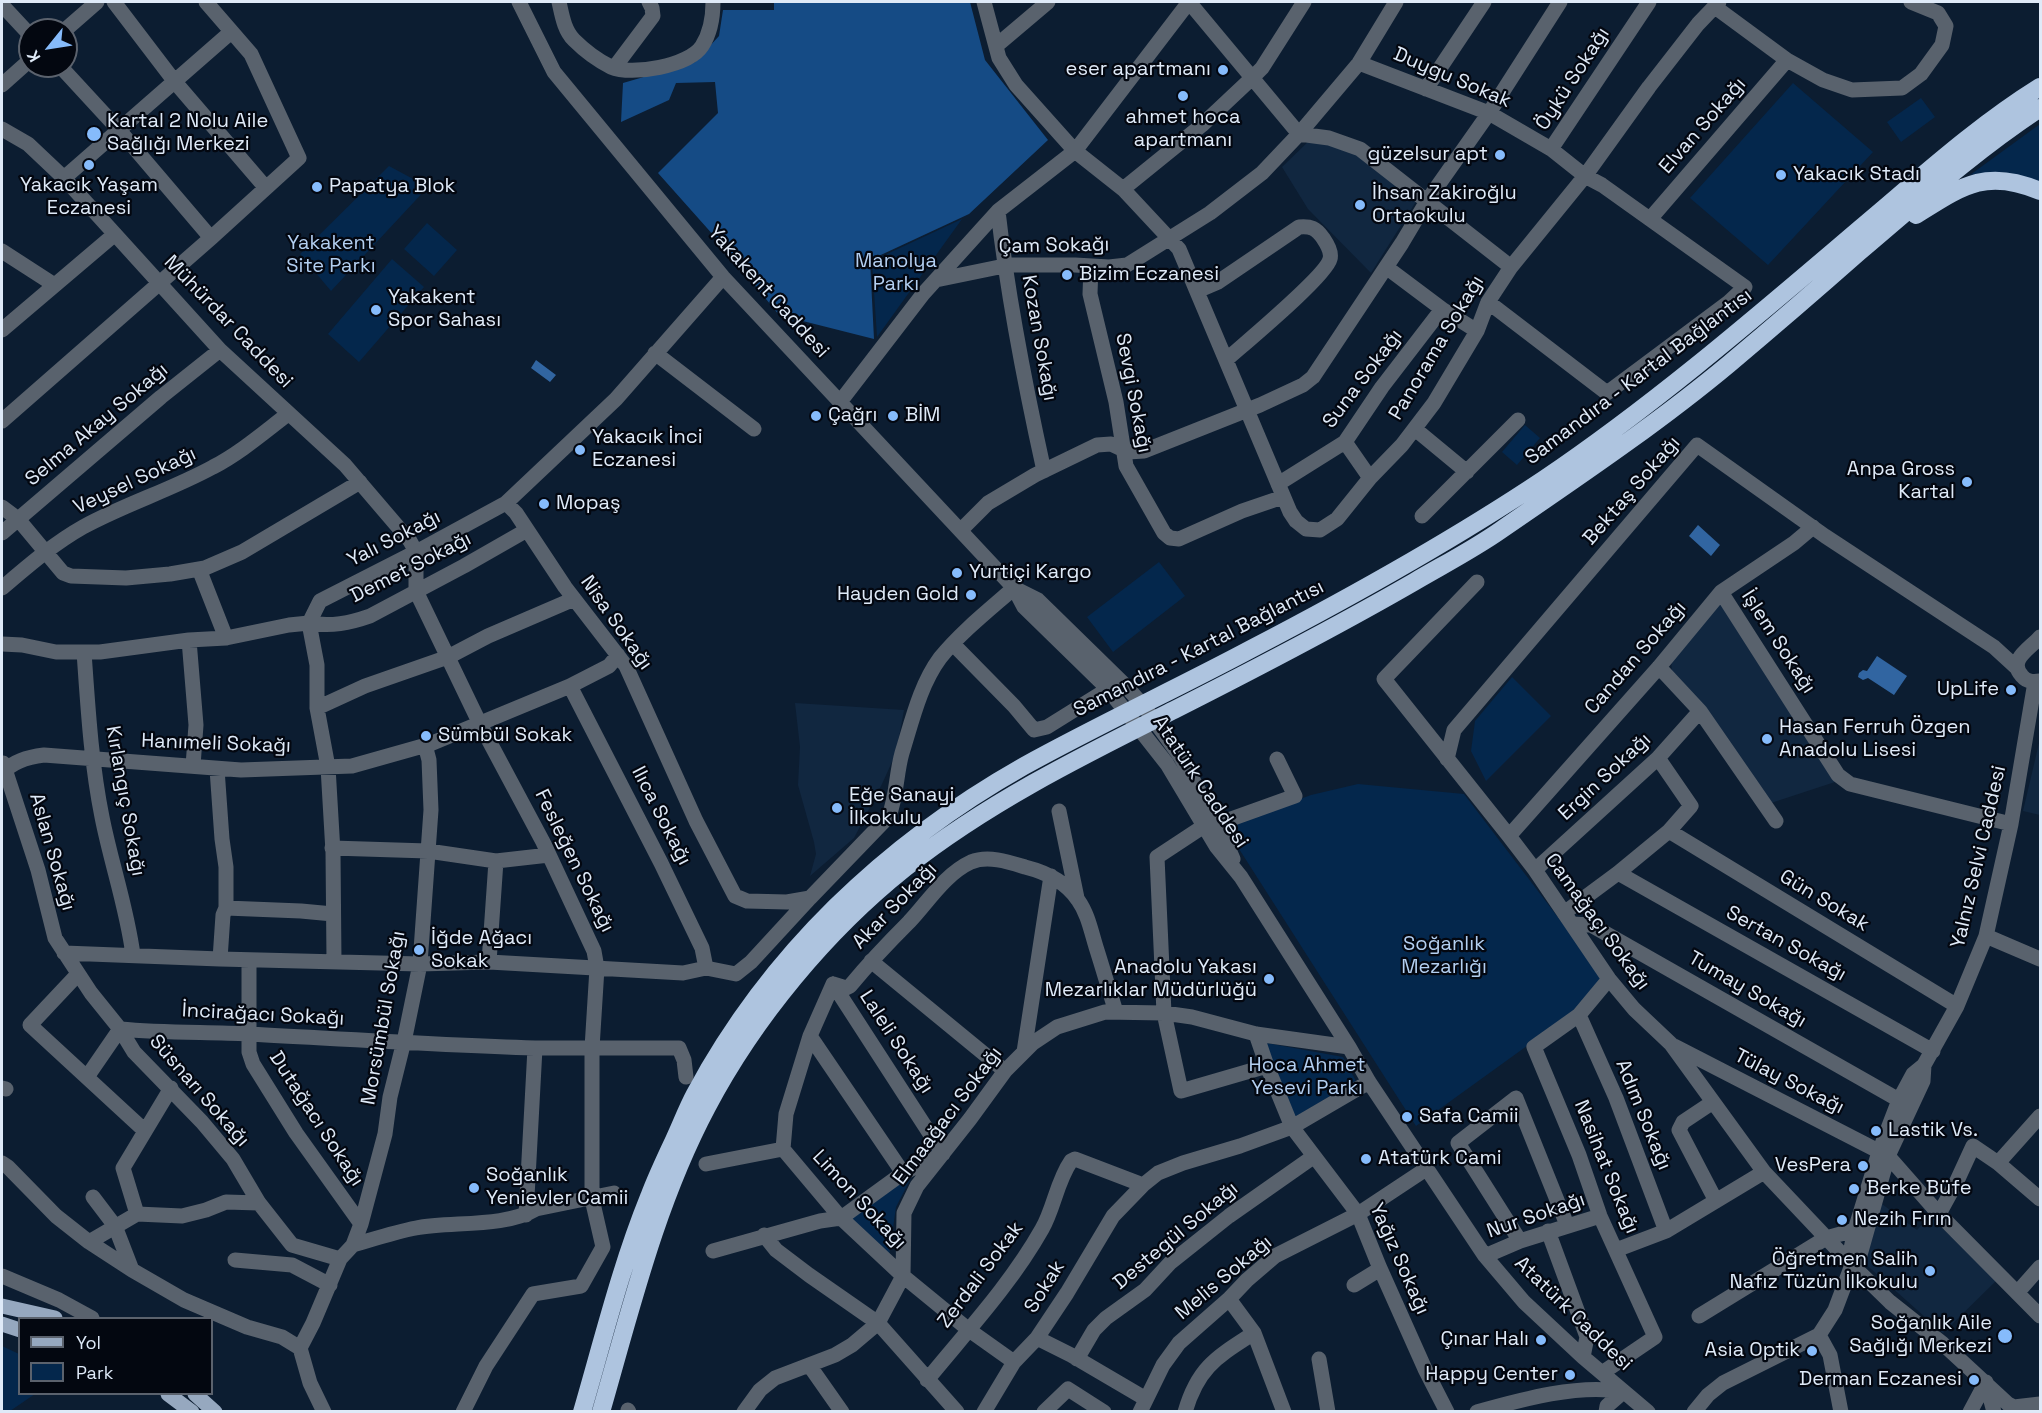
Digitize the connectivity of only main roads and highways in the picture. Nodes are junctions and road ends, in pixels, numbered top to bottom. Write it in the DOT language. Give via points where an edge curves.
graph roads {
  1 [pos="2040,75"];
  2 [pos="2040,87"];
  3 [pos="2040,108"];
  4 [pos="2040,192"];
  5 [pos="1781,296"];
  6 [pos="1723,369"];
  7 [pos="2,1306"];
  8 [pos="612,1306"];
  9 [pos="51,1317"];
  10 [pos="2,1324"];
  11 [pos="18,1329"];
  12 [pos="169,1395"];
  13 [pos="196,1395"];
  14 [pos="604,1406"];
  15 [pos="192,1412"];
  16 [pos="215,1412"];
  17 [pos="570,1412"];
  18 [pos="582,1412"];
  1 -- 5 [label="highway" via="1959,134 1844,230"];
  2 -- 5 [label="highway, Samandıra - Kartal Bağlantısı" via="1947,156"];
  3 -- 6 [label="highway, Samandıra - Kartal Bağlantısı" via="1989,143 1922,198"];
  4 -- 6 [label="highway" via="1998,180 1957,189 1914,216 1774,335"];
  5 -- 8 [label="highway, Samandıra - Kartal Bağlantısı" via="1616,428 1488,516 1349,596 1021,768 896,852 789,955 739,1020 694,1095 648,1197"];
  6 -- 14 [label="highway, Samandıra - Kartal Bağlantısı" via="1614,452 1494,535 1373,606 1017,793 906,868 850,917 756,1026 717,1089 683,1156 647,1251"];
  7 -- 9 [label="main road"];
  8 -- 17 [label="highway"];
  8 -- 18 [label="highway, Samandıra - Kartal Bağlantısı"];
  10 -- 11 [label="main road"];
  12 -- 15 [label="main road"];
  13 -- 16 [label="main road"];
}
